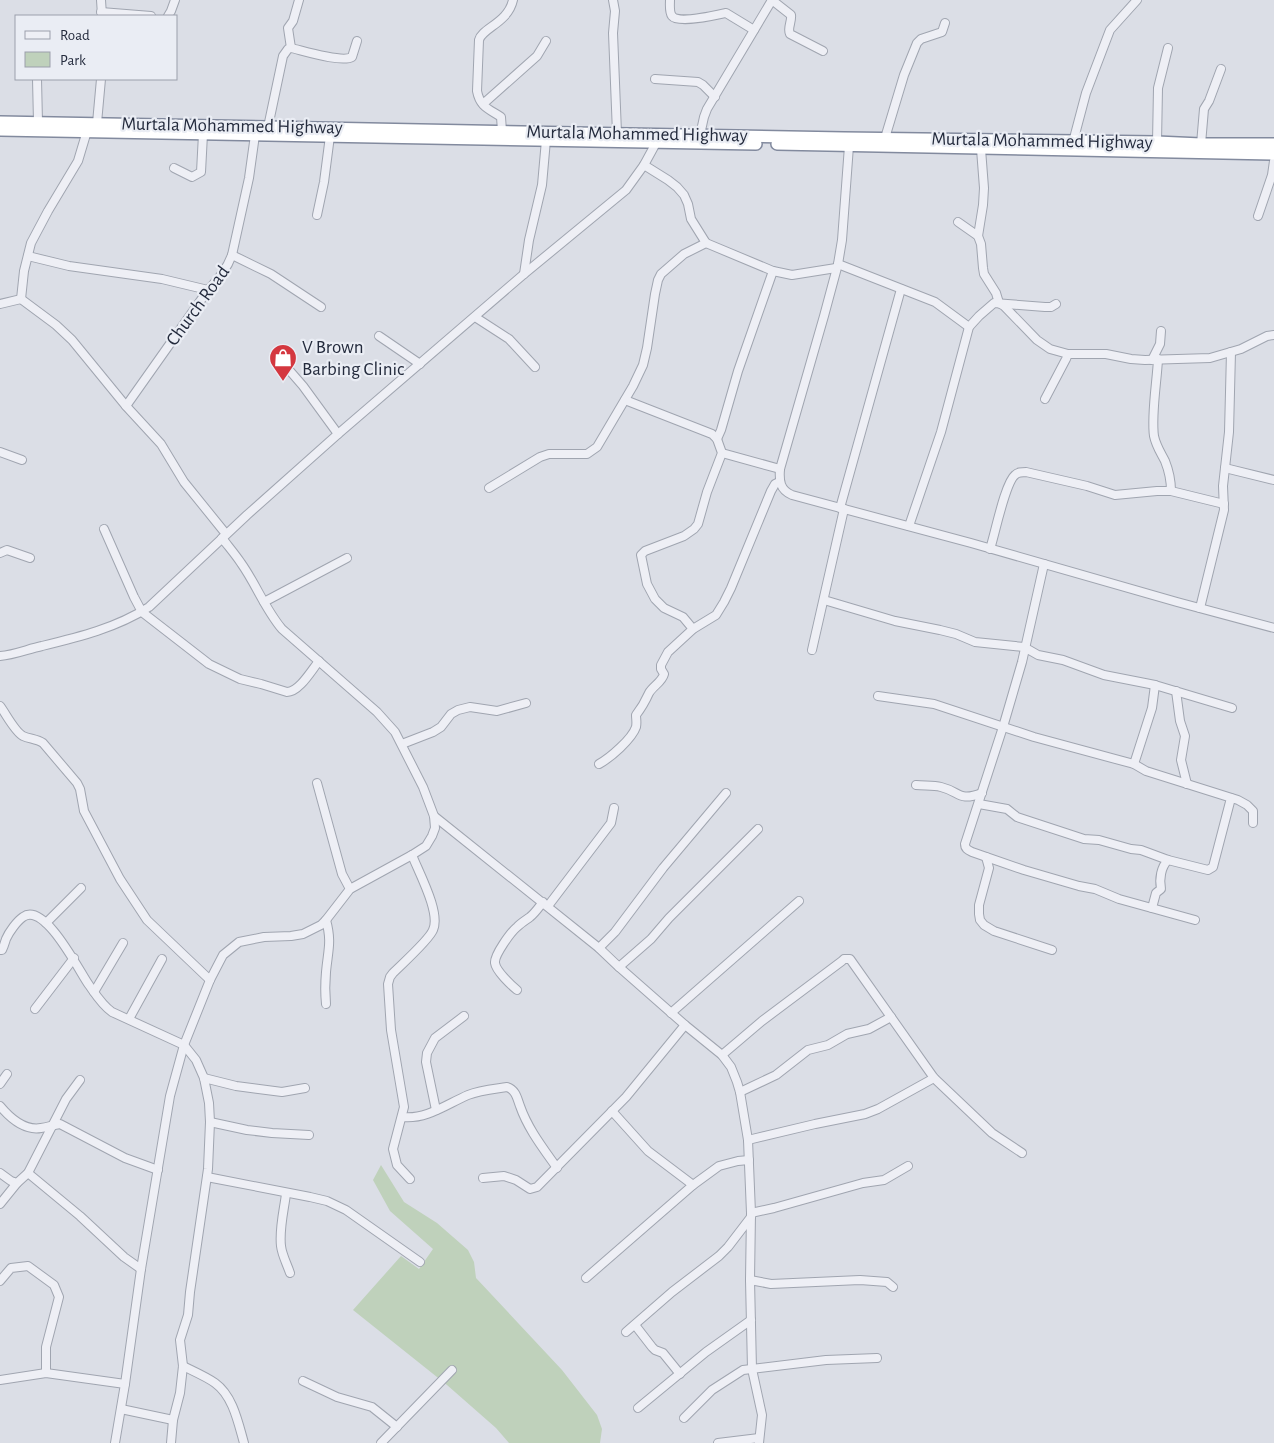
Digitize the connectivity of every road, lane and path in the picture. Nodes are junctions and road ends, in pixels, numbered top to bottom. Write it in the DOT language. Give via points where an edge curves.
graph roads {
  1 [pos="101,0"];
  2 [pos="175,0"];
  3 [pos="299,0"];
  4 [pos="513,0"];
  5 [pos="614,0"];
  6 [pos="670,0"];
  7 [pos="772,0"];
  8 [pos="1137,0"];
  9 [pos="102,14"];
  10 [pos="126,15"];
  11 [pos="168,15"];
  12 [pos="945,22"];
  13 [pos="754,30"];
  14 [pos="546,41"];
  15 [pos="357,42"];
  16 [pos="292,48"];
  17 [pos="1168,48"];
  18 [pos="824,51"];
  19 [pos="1221,69"];
  20 [pos="654,79"];
  21 [pos="37,80"];
  22 [pos="101,80"];
  23 [pos="714,97"];
  24 [pos="483,104"];
  25 [pos="0,122"];
  26 [pos="38,122"];
  27 [pos="97,123"];
  28 [pos="268,127"];
  29 [pos="0,130"];
  30 [pos="87,131"];
  31 [pos="502,131"];
  32 [pos="617,133"];
  33 [pos="203,134"];
  34 [pos="256,135"];
  35 [pos="700,135"];
  36 [pos="330,136"];
  37 [pos="886,138"];
  38 [pos="546,140"];
  39 [pos="762,140"];
  40 [pos="656,142"];
  41 [pos="1073,142"];
  42 [pos="1157,142"];
  43 [pos="1200,144"];
  44 [pos="1274,144"];
  45 [pos="849,146"];
  46 [pos="981,149"];
  47 [pos="1274,154"];
  48 [pos="1274,161"];
  49 [pos="644,165"];
  50 [pos="174,168"];
  51 [pos="318,215"];
  52 [pos="1258,216"];
  53 [pos="958,222"];
  54 [pos="978,236"];
  55 [pos="706,243"];
  56 [pos="232,255"];
  57 [pos="28,256"];
  58 [pos="837,266"];
  59 [pos="772,271"];
  60 [pos="524,274"];
  61 [pos="901,289"];
  62 [pos="208,290"];
  63 [pos="20,299"];
  64 [pos="1000,303"];
  65 [pos="0,304"];
  66 [pos="1056,304"];
  67 [pos="322,307"];
  68 [pos="475,317"];
  69 [pos="969,327"];
  70 [pos="1161,331"];
  71 [pos="1274,335"];
  72 [pos="379,336"];
  73 [pos="1230,352"];
  74 [pos="1068,354"];
  75 [pos="1155,359"];
  76 [pos="283,363"];
  77 [pos="420,364"];
  78 [pos="535,367"];
  79 [pos="1045,399"];
  80 [pos="626,400"];
  81 [pos="126,406"];
  82 [pos="338,434"];
  83 [pos="716,439"];
  84 [pos="0,452"];
  85 [pos="722,453"];
  86 [pos="22,460"];
  87 [pos="1225,468"];
  88 [pos="780,469"];
  89 [pos="1274,480"];
  90 [pos="779,482"];
  91 [pos="489,488"];
  92 [pos="1171,491"];
  93 [pos="1224,504"];
  94 [pos="842,509"];
  95 [pos="909,526"];
  96 [pos="104,529"];
  97 [pos="224,536"];
  98 [pos="990,549"];
  99 [pos="0,554"];
  100 [pos="30,558"];
  101 [pos="347,558"];
  102 [pos="1044,564"];
  103 [pos="824,600"];
  104 [pos="264,602"];
  105 [pos="1200,608"];
  106 [pos="142,612"];
  107 [pos="1274,628"];
  108 [pos="692,629"];
  109 [pos="1024,647"];
  110 [pos="812,650"];
  111 [pos="0,656"];
  112 [pos="319,661"];
  113 [pos="1154,684"];
  114 [pos="1176,691"];
  115 [pos="878,696"];
  116 [pos="526,703"];
  117 [pos="0,706"];
  118 [pos="1232,708"];
  119 [pos="1003,727"];
  120 [pos="402,744"];
  121 [pos="599,764"];
  122 [pos="1134,764"];
  123 [pos="317,783"];
  124 [pos="1188,784"];
  125 [pos="916,785"];
  126 [pos="726,793"];
  127 [pos="982,793"];
  128 [pos="1230,798"];
  129 [pos="978,804"];
  130 [pos="614,808"];
  131 [pos="434,816"];
  132 [pos="1252,823"];
  133 [pos="758,829"];
  134 [pos="412,855"];
  135 [pos="986,857"];
  136 [pos="1168,860"];
  137 [pos="81,888"];
  138 [pos="350,889"];
  139 [pos="800,901"];
  140 [pos="545,904"];
  141 [pos="1152,908"];
  142 [pos="326,920"];
  143 [pos="1195,920"];
  144 [pos="46,923"];
  145 [pos="123,943"];
  146 [pos="600,948"];
  147 [pos="0,950"];
  148 [pos="1052,950"];
  149 [pos="74,958"];
  150 [pos="162,959"];
  151 [pos="619,967"];
  152 [pos="210,980"];
  153 [pos="517,990"];
  154 [pos="94,992"];
  155 [pos="326,1004"];
  156 [pos="35,1009"];
  157 [pos="671,1012"];
  158 [pos="464,1016"];
  159 [pos="891,1017"];
  160 [pos="129,1019"];
  161 [pos="685,1025"];
  162 [pos="184,1045"];
  163 [pos="722,1055"];
  164 [pos="7,1074"];
  165 [pos="204,1078"];
  166 [pos="934,1078"];
  167 [pos="80,1080"];
  168 [pos="0,1084"];
  169 [pos="305,1088"];
  170 [pos="740,1092"];
  171 [pos="0,1106"];
  172 [pos="436,1110"];
  173 [pos="612,1111"];
  174 [pos="402,1117"];
  175 [pos="210,1122"];
  176 [pos="52,1125"];
  177 [pos="309,1135"];
  178 [pos="748,1140"];
  179 [pos="1022,1153"];
  180 [pos="748,1160"];
  181 [pos="908,1166"];
  182 [pos="557,1168"];
  183 [pos="158,1170"];
  184 [pos="0,1173"];
  185 [pos="28,1173"];
  186 [pos="207,1177"];
  187 [pos="483,1178"];
  188 [pos="410,1179"];
  189 [pos="17,1183"];
  190 [pos="693,1186"];
  191 [pos="286,1194"];
  192 [pos="0,1204"];
  193 [pos="751,1215"];
  194 [pos="420,1262"];
  195 [pos="141,1269"];
  196 [pos="290,1273"];
  197 [pos="586,1278"];
  198 [pos="750,1280"];
  199 [pos="0,1282"];
  200 [pos="894,1287"];
  201 [pos="751,1320"];
  202 [pos="635,1325"];
  203 [pos="626,1332"];
  204 [pos="877,1358"];
  205 [pos="183,1366"];
  206 [pos="752,1369"];
  207 [pos="452,1370"];
  208 [pos="46,1373"];
  209 [pos="680,1374"];
  210 [pos="0,1380"];
  211 [pos="303,1381"];
  212 [pos="125,1384"];
  213 [pos="638,1408"];
  214 [pos="121,1409"];
  215 [pos="684,1418"];
  216 [pos="173,1420"];
  217 [pos="397,1427"];
  218 [pos="759,1441"];
  219 [pos="115,1443"];
  220 [pos="171,1443"];
  221 [pos="244,1443"];
  222 [pos="381,1443"];
  223 [pos="718,1443"];
  1 -- 9 [label="street"];
  2 -- 11 [label="street"];
  3 -- 16 [label="street" via="288,28"];
  4 -- 24 [label="street" via="503,18 480,38 477,92"];
  5 -- 32 [label="street" via="612,33"];
  6 -- 13 [label="street" via="672,17 695,18 726,13"];
  7 -- 13 [label="street"];
  7 -- 18 [label="street" via="790,15 790,34"];
  8 -- 41 [label="street" via="1110,30 1086,93"];
  9 -- 10 [label="street"];
  12 -- 37 [label="street" via="942,32 917,43"];
  13 -- 23 [label="street"];
  14 -- 24 [label="street" via="537,56"];
  15 -- 16 [label="street" via="352,57 347,59"];
  16 -- 28 [label="street" via="283,56"];
  17 -- 42 [label="street" via="1158,88"];
  19 -- 43 [label="street" via="1204,109"];
  20 -- 23 [label="street" via="698,82"];
  21 -- 26 [label="street"];
  22 -- 27 [label="street"];
  23 -- 35 [label="street"];
  24 -- 31 [label="street" via="501,116"];
  25 -- 26 [label="highway, Murtala Mohammed Highway"];
  26 -- 27 [label="highway, Murtala Mohammed Highway"];
  27 -- 28 [label="highway, Murtala Mohammed Highway"];
  28 -- 31 [label="highway, Murtala Mohammed Highway"];
  29 -- 30 [label="highway"];
  30 -- 33 [label="highway"];
  30 -- 57 [label="street" via="78,161 48,211"];
  31 -- 32 [label="highway, Murtala Mohammed Highway"];
  32 -- 35 [label="highway, Murtala Mohammed Highway"];
  33 -- 34 [label="highway"];
  33 -- 50 [label="street" via="200,172 192,177"];
  34 -- 36 [label="highway"];
  34 -- 56 [label="street, Church Road"];
  35 -- 39 [label="highway, Murtala Mohammed Highway"];
  36 -- 38 [label="highway"];
  36 -- 51 [label="street"];
  37 -- 39 [label="highway, Murtala Mohammed Highway"];
  37 -- 41 [label="highway, Murtala Mohammed Highway"];
  38 -- 40 [label="highway"];
  38 -- 60 [label="street" via="542,185"];
  39 -- 40 [label="highway"];
  39 -- 45 [label="highway"];
  40 -- 49 [label="street"];
  41 -- 42 [label="highway, Murtala Mohammed Highway"];
  42 -- 43 [label="highway, Murtala Mohammed Highway"];
  43 -- 44 [label="highway, Murtala Mohammed Highway"];
  45 -- 46 [label="highway"];
  45 -- 58 [label="street"];
  46 -- 47 [label="highway"];
  46 -- 54 [label="street" via="984,188"];
  48 -- 52 [label="street"];
  49 -- 55 [label="street" via="684,195 691,219"];
  49 -- 60 [label="street" via="626,190"];
  53 -- 54 [label="street"];
  54 -- 64 [label="street" via="984,274"];
  55 -- 59 [label="street"];
  55 -- 80 [label="street" via="684,254 661,274 647,348"];
  56 -- 62 [label="street, Church Road" via="227,268"];
  56 -- 67 [label="street" via="271,274"];
  57 -- 62 [label="street" via="69,266 174,281"];
  57 -- 63 [label="street"];
  58 -- 59 [label="street" via="792,275"];
  58 -- 61 [label="street"];
  58 -- 88 [label="street"];
  59 -- 83 [label="street"];
  60 -- 68 [label="street"];
  61 -- 69 [label="street" via="935,302"];
  61 -- 94 [label="street"];
  62 -- 81 [label="street, Church Road"];
  63 -- 65 [label="street"];
  63 -- 81 [label="street" via="72,340"];
  64 -- 66 [label="street" via="1045,307"];
  64 -- 69 [label="street" via="987,307"];
  64 -- 74 [label="street" via="1037,340 1050,349"];
  68 -- 77 [label="street"];
  68 -- 78 [label="street" via="509,339"];
  69 -- 95 [label="street" via="941,432"];
  70 -- 75 [label="street"];
  71 -- 73 [label="street"];
  72 -- 77 [label="street"];
  73 -- 75 [label="street" via="1210,358"];
  73 -- 87 [label="street"];
  74 -- 75 [label="street"];
  74 -- 79 [label="street"];
  75 -- 92 [label="street" via="1154,438 1168,472"];
  76 -- 82 [label="street"];
  77 -- 82 [label="street"];
  80 -- 83 [label="street" via="712,434"];
  80 -- 91 [label="street" via="593,451 540,457"];
  81 -- 97 [label="street" via="161,444"];
  82 -- 97 [label="street"];
  83 -- 85 [label="street"];
  84 -- 86 [label="street"];
  85 -- 88 [label="street"];
  85 -- 108 [label="street" via="698,524 684,536 641,555 647,584 655,599 664,608 683,617"];
  87 -- 89 [label="street"];
  87 -- 93 [label="street"];
  88 -- 90 [label="street"];
  90 -- 94 [label="street" via="786,493"];
  90 -- 108 [label="street" via="771,491 724,602 716,614"];
  92 -- 93 [label="street"];
  92 -- 98 [label="street" via="1115,495 1018,472 1008,486"];
  93 -- 105 [label="street"];
  94 -- 95 [label="street"];
  94 -- 103 [label="street"];
  95 -- 98 [label="street"];
  96 -- 106 [label="street"];
  97 -- 104 [label="street"];
  97 -- 106 [label="street"];
  98 -- 102 [label="street"];
  99 -- 100 [label="street" via="7,550"];
  101 -- 104 [label="street"];
  102 -- 105 [label="street"];
  102 -- 109 [label="street"];
  103 -- 109 [label="street" via="895,621 956,634 975,642"];
  103 -- 110 [label="street"];
  104 -- 112 [label="street" via="282,629"];
  105 -- 107 [label="street"];
  106 -- 111 [label="street" via="79,637"];
  106 -- 112 [label="street" via="209,664 248,682 291,692"];
  108 -- 121 [label="street" via="664,658 661,669 664,676 636,714 635,729 610,758"];
  109 -- 113 [label="street" via="1038,655 1104,675"];
  109 -- 119 [label="street"];
  112 -- 120 [label="street" via="377,712 396,732"];
  113 -- 114 [label="street"];
  113 -- 122 [label="street" via="1152,708"];
  114 -- 118 [label="street"];
  114 -- 124 [label="street" via="1185,736 1181,760"];
  115 -- 119 [label="street" via="924,702"];
  116 -- 120 [label="street" via="497,711 470,707 458,710 433,732"];
  117 -- 152 [label="street" via="19,733 43,743 77,783 84,811 120,879 147,920"];
  119 -- 122 [label="street"];
  119 -- 127 [label="street"];
  120 -- 131 [label="street"];
  122 -- 124 [label="street"];
  123 -- 138 [label="street" via="342,874"];
  124 -- 128 [label="street"];
  125 -- 127 [label="street" via="940,787 965,798"];
  126 -- 146 [label="street"];
  127 -- 129 [label="street"];
  128 -- 132 [label="street" via="1251,808"];
  128 -- 136 [label="street" via="1211,869"];
  129 -- 135 [label="street" via="965,847"];
  129 -- 136 [label="street" via="1007,809 1017,817 1084,839 1142,850"];
  130 -- 140 [label="street" via="611,823"];
  131 -- 134 [label="street" via="432,836 426,846"];
  131 -- 140 [label="street"];
  133 -- 151 [label="street" via="651,939"];
  134 -- 138 [label="street"];
  134 -- 174 [label="street" via="432,907 435,924 431,934 393,973 388,984 390,1030 404,1100"];
  135 -- 141 [label="street"];
  135 -- 148 [label="street" via="989,868 979,905 980,920 994,931"];
  136 -- 141 [label="street" via="1163,868 1161,889 1156,893"];
  137 -- 144 [label="street"];
  138 -- 142 [label="street"];
  139 -- 157 [label="street"];
  140 -- 146 [label="street"];
  140 -- 153 [label="street" via="517,927 496,958 500,972"];
  141 -- 143 [label="street"];
  142 -- 152 [label="street" via="303,934 264,936 239,942 223,955"];
  142 -- 155 [label="street" via="330,933"];
  144 -- 147 [label="street" via="33,916 24,916 8,934"];
  144 -- 149 [label="street"];
  145 -- 154 [label="street"];
  146 -- 151 [label="street"];
  149 -- 154 [label="street"];
  149 -- 156 [label="street"];
  150 -- 160 [label="street"];
  151 -- 157 [label="street"];
  152 -- 162 [label="street"];
  154 -- 160 [label="street" via="104,1006"];
  157 -- 161 [label="street"];
  158 -- 172 [label="street" via="435,1038 427,1052 426,1062"];
  159 -- 163 [label="street" via="852,960 847,958"];
  159 -- 166 [label="street"];
  159 -- 170 [label="street" via="873,1028 847,1034 828,1045 808,1050 776,1075"];
  160 -- 162 [label="street"];
  161 -- 163 [label="street"];
  161 -- 173 [label="street"];
  162 -- 165 [label="street"];
  162 -- 183 [label="street" via="170,1096"];
  163 -- 170 [label="street"];
  164 -- 168 [label="street"];
  165 -- 169 [label="street" via="282,1092"];
  165 -- 175 [label="street"];
  166 -- 178 [label="street" via="865,1114"];
  166 -- 179 [label="street" via="992,1133"];
  167 -- 176 [label="street"];
  170 -- 178 [label="street"];
  171 -- 176 [label="street" via="22,1126 41,1128"];
  172 -- 174 [label="street" via="414,1118"];
  172 -- 182 [label="street" via="474,1093 510,1088 526,1121"];
  173 -- 182 [label="street"];
  173 -- 190 [label="street" via="648,1151"];
  174 -- 188 [label="street" via="393,1149 397,1165"];
  175 -- 177 [label="street" via="247,1130"];
  175 -- 186 [label="street"];
  176 -- 183 [label="street" via="68,1127 125,1158"];
  176 -- 185 [label="street"];
  178 -- 180 [label="street"];
  180 -- 190 [label="street" via="719,1166"];
  180 -- 193 [label="street"];
  181 -- 193 [label="street" via="884,1180"];
  182 -- 187 [label="street" via="537,1187 530,1189 504,1176"];
  183 -- 195 [label="street"];
  184 -- 189 [label="street"];
  185 -- 189 [label="street"];
  185 -- 195 [label="street"];
  186 -- 191 [label="street"];
  186 -- 205 [label="street" via="188,1314 180,1340"];
  189 -- 192 [label="street"];
  190 -- 197 [label="street"];
  191 -- 194 [label="street" via="338,1205"];
  191 -- 196 [label="street" via="280,1243"];
  193 -- 198 [label="street"];
  193 -- 202 [label="street" via="720,1256"];
  195 -- 212 [label="street"];
  198 -- 200 [label="street" via="766,1284 860,1280 887,1282"];
  198 -- 201 [label="street"];
  199 -- 208 [label="street" via="11,1268 28,1266 54,1285 59,1297 46,1347"];
  201 -- 206 [label="street"];
  201 -- 209 [label="street"];
  202 -- 203 [label="street"];
  202 -- 209 [label="street"];
  204 -- 206 [label="street"];
  205 -- 216 [label="street"];
  205 -- 221 [label="street" via="220,1387 234,1411"];
  206 -- 215 [label="street" via="738,1372 718,1386"];
  206 -- 218 [label="street" via="762,1415"];
  207 -- 217 [label="street"];
  208 -- 210 [label="street"];
  208 -- 212 [label="street"];
  209 -- 213 [label="street"];
  211 -- 217 [label="street" via="337,1397 372,1407"];
  212 -- 214 [label="street"];
  214 -- 216 [label="street"];
  214 -- 219 [label="street"];
  216 -- 220 [label="street"];
  217 -- 222 [label="street"];
  218 -- 223 [label="street"];
}
